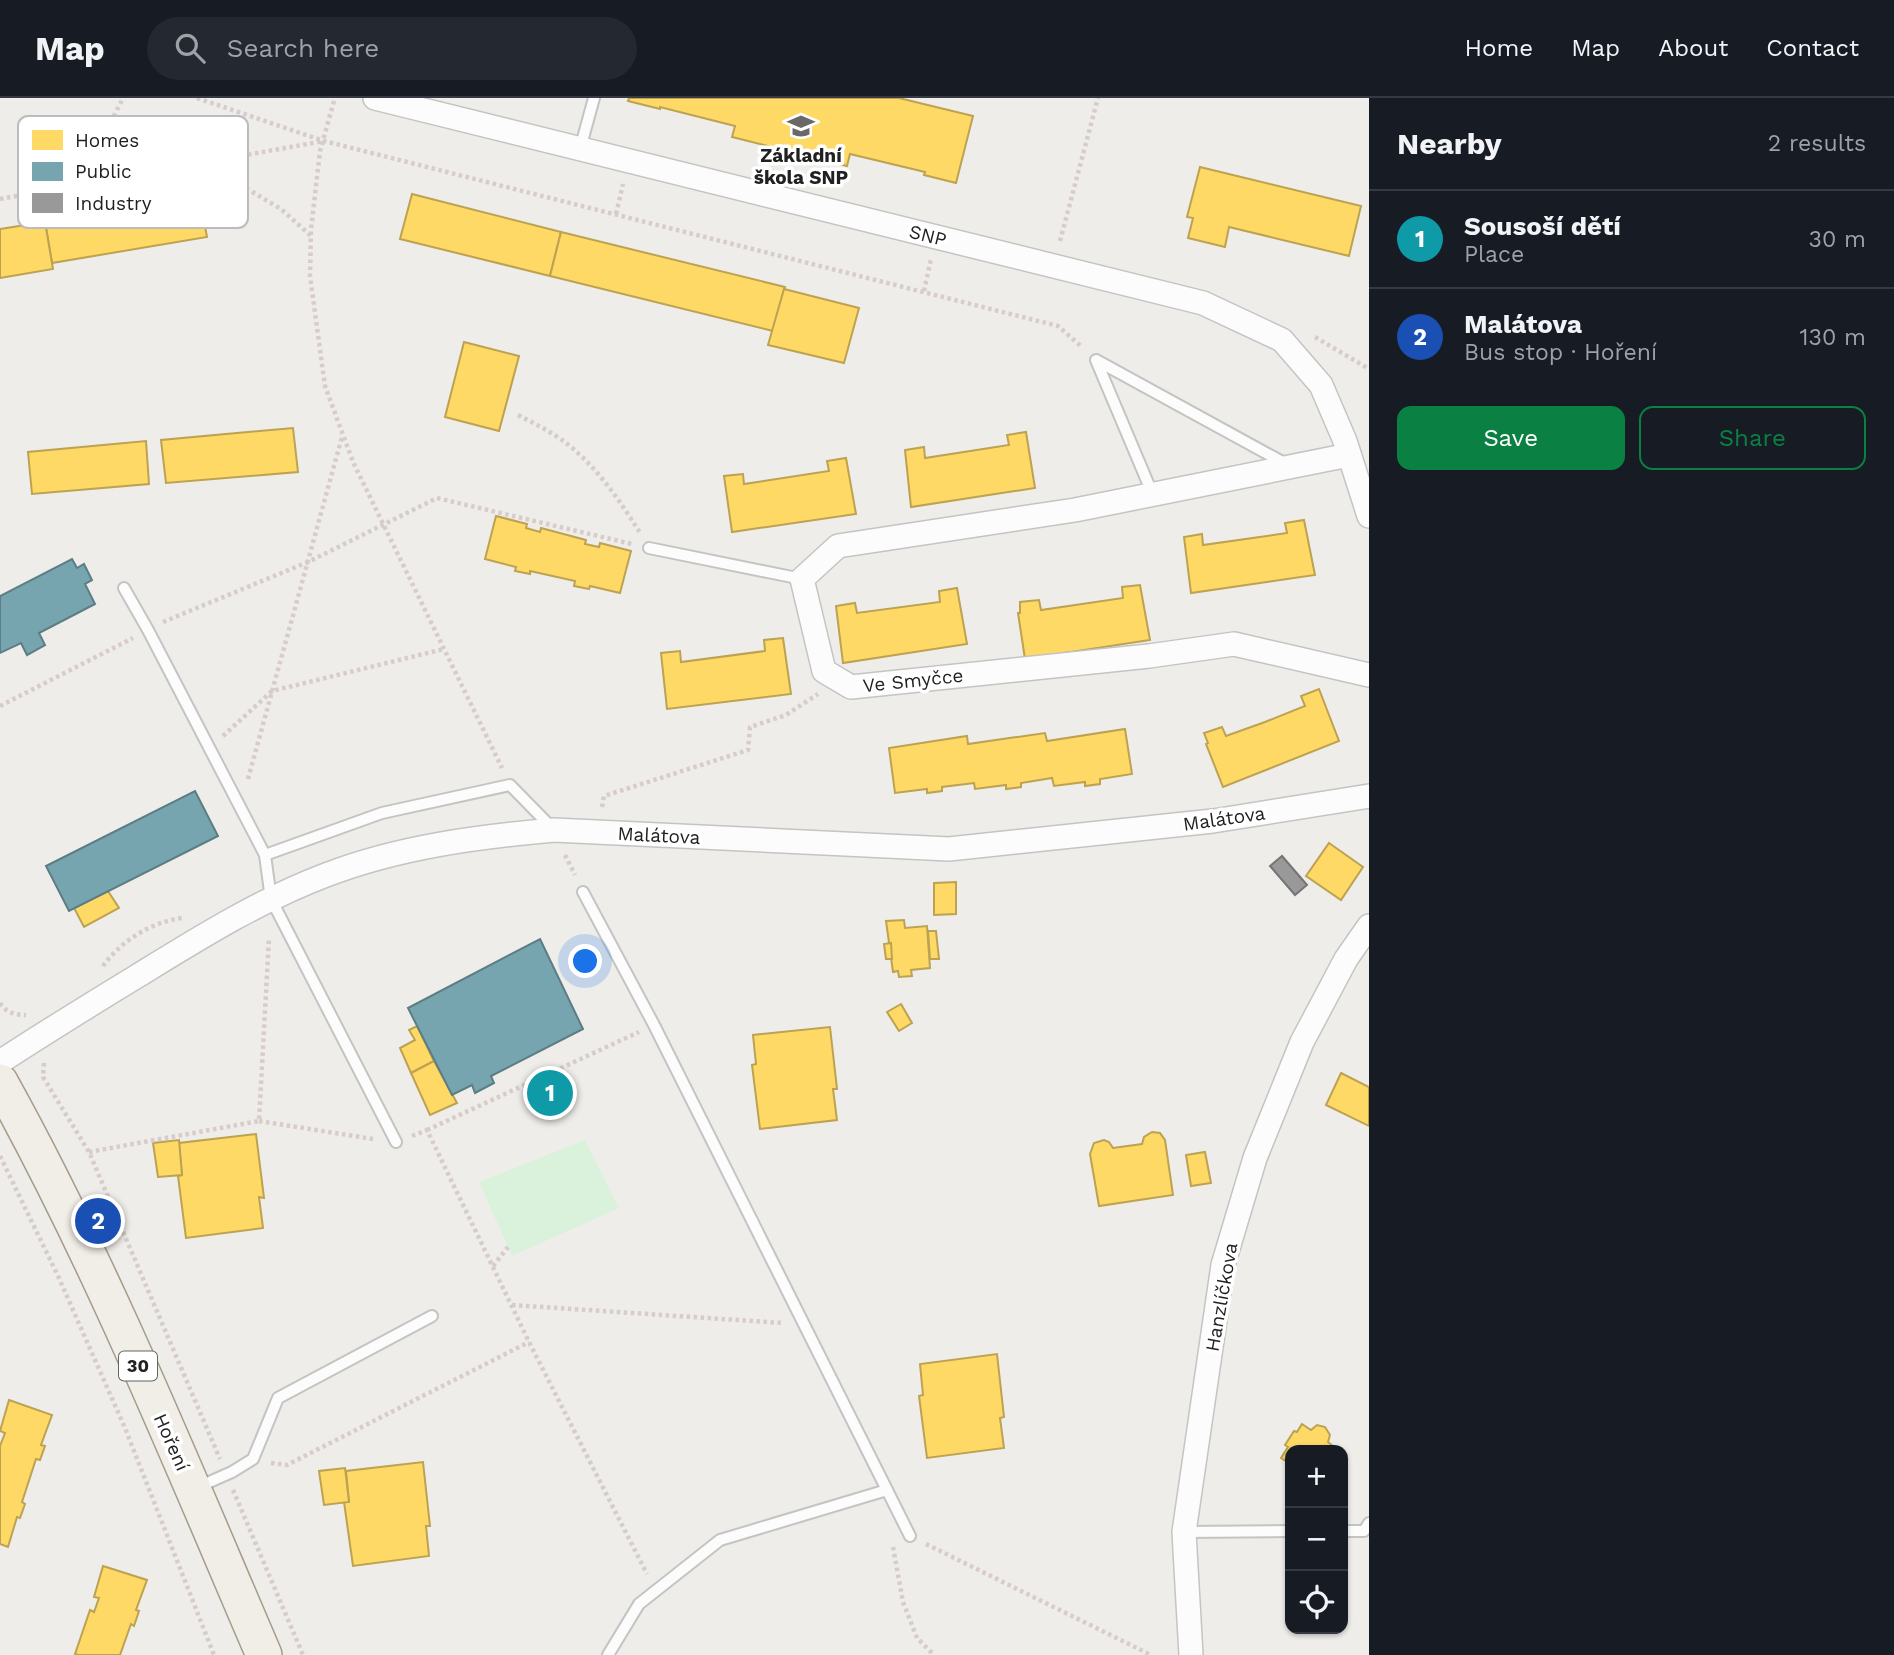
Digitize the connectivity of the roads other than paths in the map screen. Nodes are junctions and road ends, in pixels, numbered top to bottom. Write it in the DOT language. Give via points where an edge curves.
graph roads {
  1 [pos="375,98"];
  2 [pos="594,98"];
  3 [pos="580,149"];
  4 [pos="1349,456"];
  5 [pos="1291,467"];
  6 [pos="1153,495"];
  7 [pos="1369,516"];
  8 [pos="649,548"];
  9 [pos="802,579"];
  10 [pos="124,588"];
  11 [pos="1369,675"];
  12 [pos="1369,796"];
  13 [pos="554,831"];
  14 [pos="265,855"];
  15 [pos="583,891"];
  16 [pos="271,899"];
  17 [pos="1369,926"];
  18 [pos="0,1062"];
  19 [pos="0,1082"];
  20 [pos="396,1142"];
  21 [pos="432,1316"];
  22 [pos="193,1489"];
  23 [pos="887,1490"];
  24 [pos="1369,1523"];
  25 [pos="1285,1531"];
  26 [pos="1348,1531"];
  27 [pos="1184,1532"];
  28 [pos="910,1536"];
  29 [pos="264,1655"];
  30 [pos="608,1655"];
  31 [pos="1191,1655"];
  1 -- 3 [label="street, SNP"];
  2 -- 3 [label="lane"];
  3 -- 4 [label="street, SNP" via="1203,303 1282,340 1321,385"];
  4 -- 5 [label="street"];
  4 -- 7 [label="street, SNP"];
  5 -- 6 [label="street"];
  5 -- 6 [label="lane" via="1096,360"];
  6 -- 9 [label="street" via="838,546"];
  8 -- 9 [label="lane"];
  9 -- 11 [label="street, Ve Smyčce" via="824,671 851,687 1234,644"];
  10 -- 14 [label="lane"];
  12 -- 13 [label="street, Malátova" via="1213,821 949,849"];
  13 -- 14 [label="lane" via="510,785 382,813"];
  13 -- 16 [label="street, Malátova" via="495,835 382,857"];
  14 -- 16 [label="lane"];
  15 -- 23 [label="lane"];
  16 -- 18 [label="street, Malátova" via="191,943"];
  16 -- 20 [label="lane"];
  17 -- 27 [label="street, Hanzlíčkova" via="1302,1042 1255,1158 1223,1265"];
  19 -- 22 [label="main road, Hoření / 30" via="97,1274"];
  21 -- 22 [label="lane" via="278,1398 253,1459"];
  22 -- 29 [label="main road, Hoření / 30"];
  23 -- 28 [label="lane"];
  23 -- 30 [label="lane" via="720,1539 639,1604"];
  24 -- 26 [label="lane" via="1364,1531"];
  25 -- 27 [label="lane"];
  27 -- 31 [label="street, Hanzlíčkova"];
}
